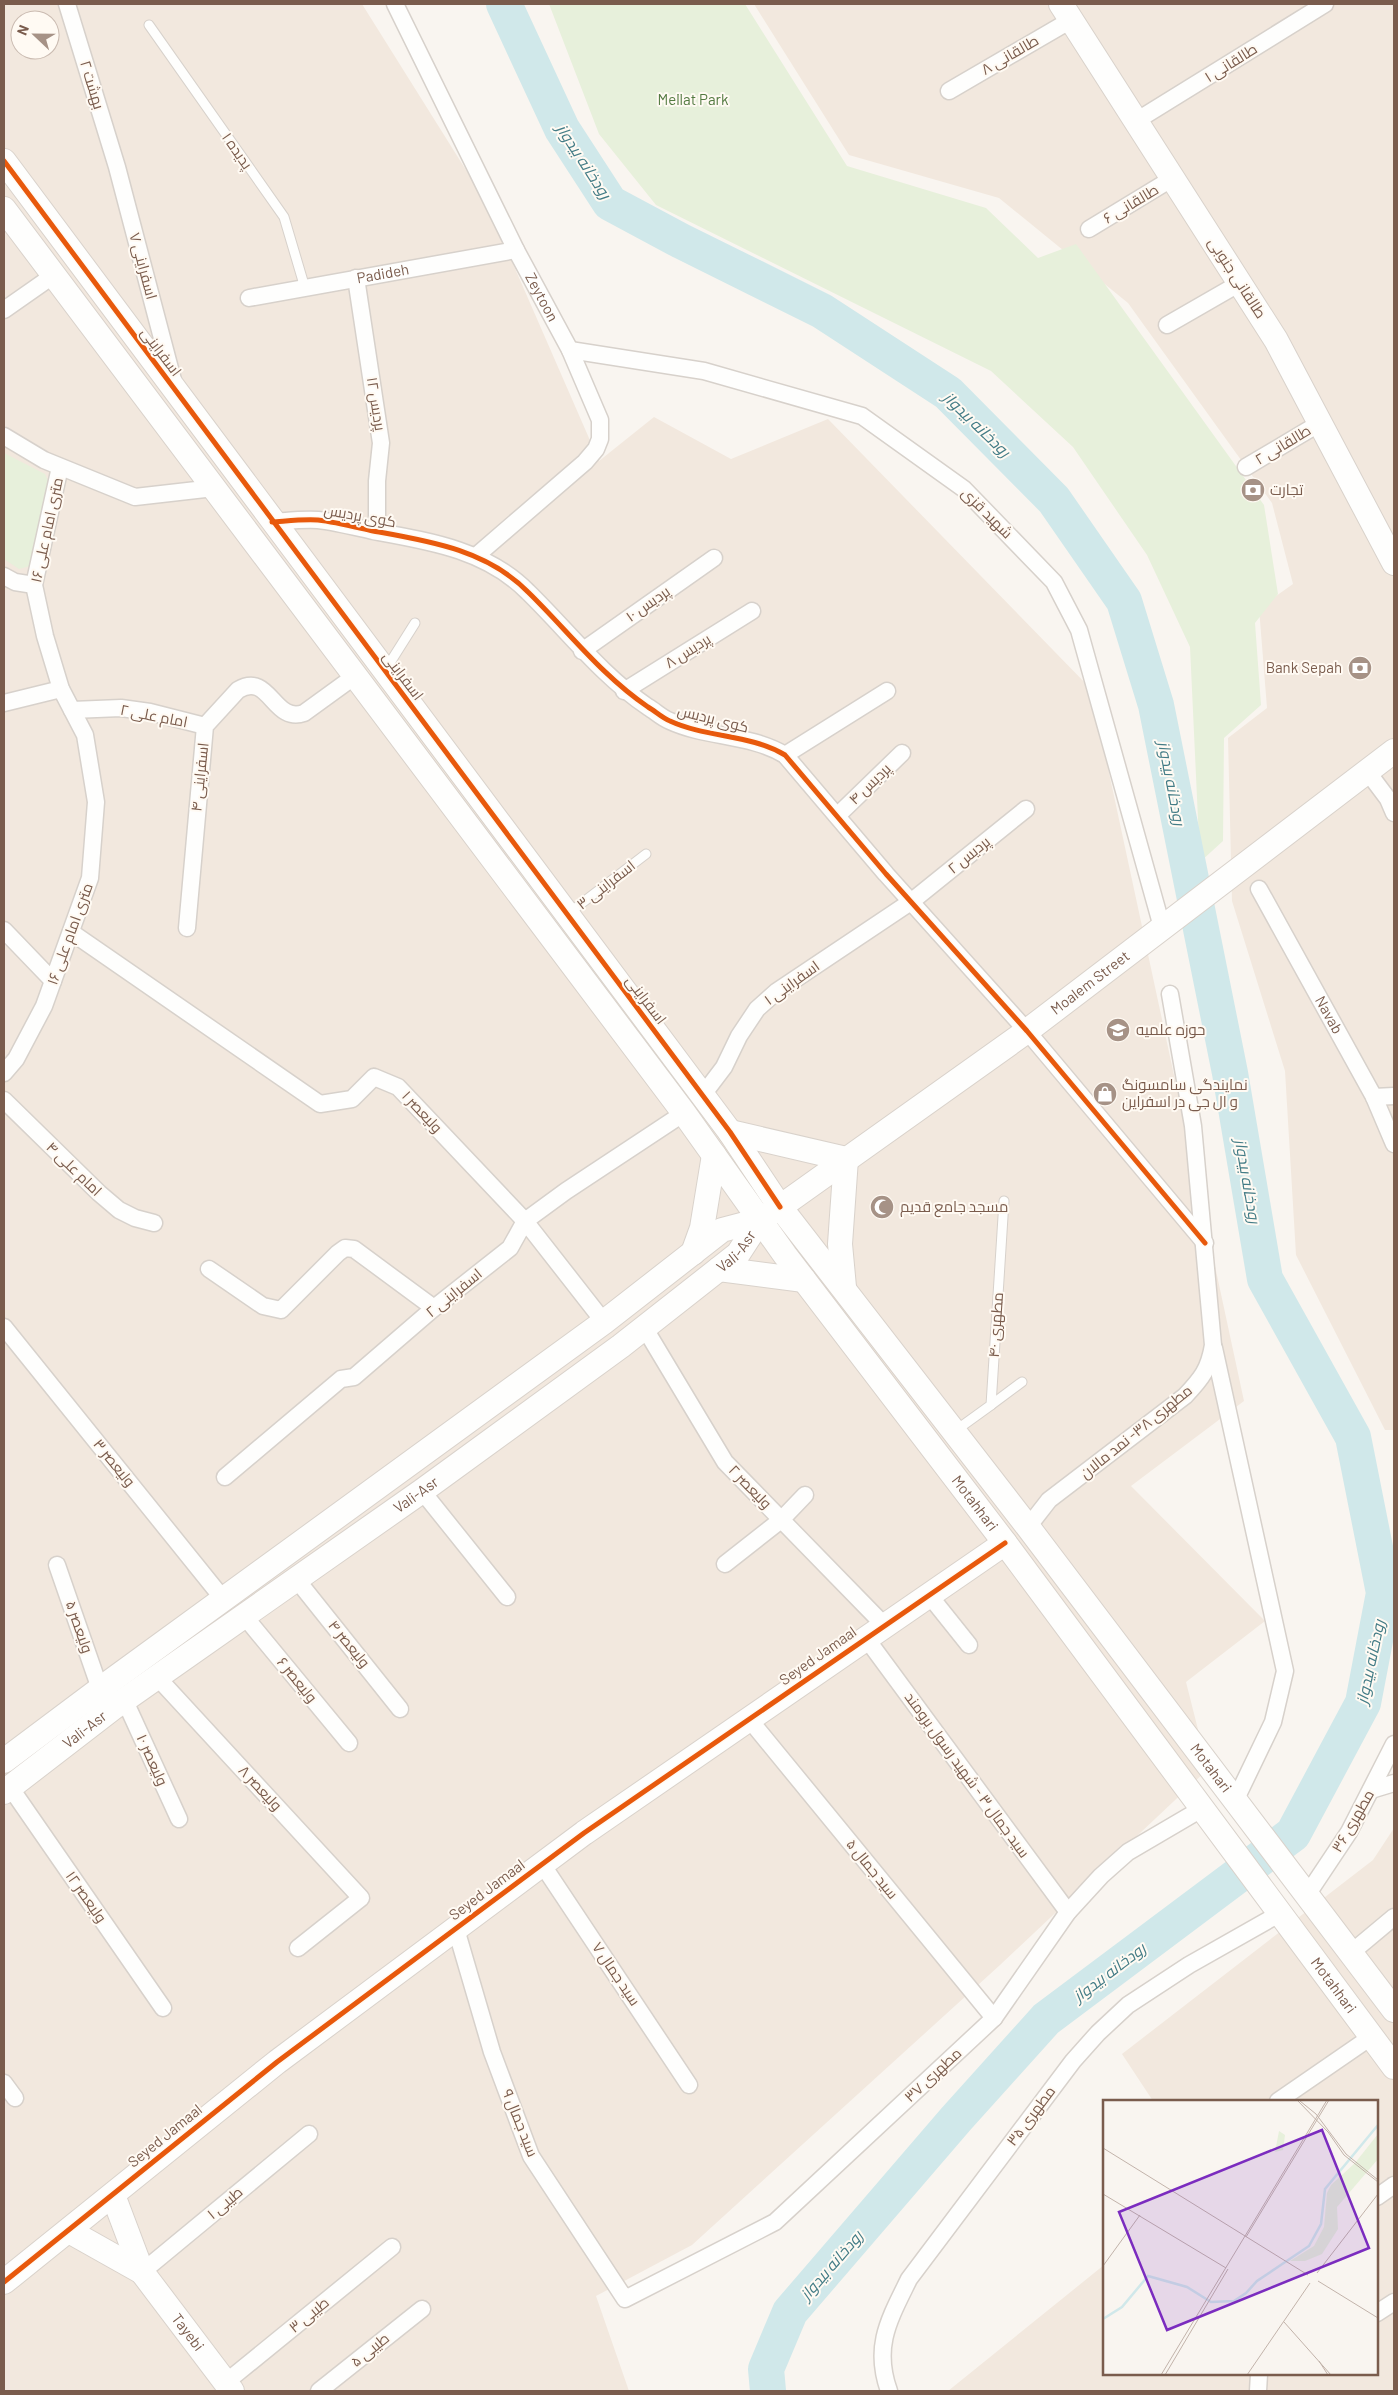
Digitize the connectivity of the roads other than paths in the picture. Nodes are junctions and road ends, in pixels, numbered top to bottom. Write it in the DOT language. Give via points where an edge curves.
graph roads {
  1 [pos="67,4"];
  2 [pos="384,4"];
  3 [pos="395,4"];
  4 [pos="1325,4"];
  5 [pos="1066,12"];
  6 [pos="149,25"];
  7 [pos="405,26"];
  8 [pos="949,91"];
  9 [pos="1136,121"];
  10 [pos="4,161"];
  11 [pos="117,167"];
  12 [pos="1173,178"];
  13 [pos="4,209"];
  14 [pos="1088,230"];
  15 [pos="516,250"];
  16 [pos="54,276"];
  17 [pos="356,278"];
  18 [pos="1240,283"];
  19 [pos="305,288"];
  20 [pos="249,298"];
  21 [pos="4,310"];
  22 [pos="1167,325"];
  23 [pos="570,350"];
  24 [pos="177,394"];
  25 [pos="1320,423"];
  26 [pos="4,436"];
  27 [pos="60,467"];
  28 [pos="1246,467"];
  29 [pos="214,488"];
  30 [pos="272,522"];
  31 [pos="377,531"];
  32 [pos="476,556"];
  33 [pos="714,558"];
  34 [pos="1394,563"];
  35 [pos="4,576"];
  36 [pos="34,585"];
  37 [pos="752,611"];
  38 [pos="415,623"];
  39 [pos="582,651"];
  40 [pos="384,671"];
  41 [pos="355,676"];
  42 [pos="61,689"];
  43 [pos="624,691"];
  44 [pos="887,691"];
  45 [pos="4,703"];
  46 [pos="72,710"];
  47 [pos="205,726"];
  48 [pos="1394,751"];
  49 [pos="902,753"];
  50 [pos="785,755"];
  51 [pos="1367,771"];
  52 [pos="1026,809"];
  53 [pos="1394,813"];
  54 [pos="837,816"];
  55 [pos="646,854"];
  56 [pos="1259,888"];
  57 [pos="912,901"];
  58 [pos="567,915"];
  59 [pos="1162,927"];
  60 [pos="187,928"];
  61 [pos="4,930"];
  62 [pos="71,932"];
  63 [pos="53,982"];
  64 [pos="1170,994"];
  65 [pos="629,997"];
  66 [pos="608,1014"];
  67 [pos="1026,1031"];
  68 [pos="4,1073"];
  69 [pos="702,1096"];
  70 [pos="1374,1096"];
  71 [pos="1394,1096"];
  72 [pos="4,1100"];
  73 [pos="684,1113"];
  74 [pos="730,1132"];
  75 [pos="1394,1144"];
  76 [pos="714,1155"];
  77 [pos="846,1158"];
  78 [pos="1004,1201"];
  79 [pos="780,1208"];
  80 [pos="760,1220"];
  81 [pos="526,1221"];
  82 [pos="154,1223"];
  83 [pos="1205,1244"];
  84 [pos="693,1253"];
  85 [pos="209,1269"];
  86 [pos="719,1269"];
  87 [pos="804,1280"];
  88 [pos="844,1287"];
  89 [pos="434,1308"];
  90 [pos="604,1322"];
  91 [pos="4,1327"];
  92 [pos="644,1327"];
  93 [pos="1213,1345"];
  94 [pos="621,1346"];
  95 [pos="1022,1382"];
  96 [pos="991,1405"];
  97 [pos="955,1432"];
  98 [pos="225,1477"];
  99 [pos="422,1491"];
  100 [pos="805,1495"];
  101 [pos="781,1520"];
  102 [pos="1028,1527"];
  103 [pos="1005,1543"];
  104 [pos="725,1564"];
  105 [pos="57,1565"];
  106 [pos="297,1580"];
  107 [pos="929,1595"];
  108 [pos="506,1597"];
  109 [pos="224,1600"];
  110 [pos="245,1617"];
  111 [pos="876,1632"];
  112 [pos="969,1645"];
  113 [pos="158,1678"];
  114 [pos="100,1689"];
  115 [pos="119,1704"];
  116 [pos="400,1709"];
  117 [pos="749,1719"];
  118 [pos="349,1743"];
  119 [pos="1394,1744"];
  120 [pos="4,1761"];
  121 [pos="1394,1783"];
  122 [pos="7,1789"];
  123 [pos="1371,1790"];
  124 [pos="1235,1800"];
  125 [pos="1203,1808"];
  126 [pos="179,1819"];
  127 [pos="1276,1854"];
  128 [pos="542,1864"];
  129 [pos="1249,1872"];
  130 [pos="1303,1889"];
  131 [pos="1275,1909"];
  132 [pos="1068,1912"];
  133 [pos="1394,1917"];
  134 [pos="456,1929"];
  135 [pos="298,1948"];
  136 [pos="1352,1952"];
  137 [pos="163,2008"];
  138 [pos="1394,2010"];
  139 [pos="994,2018"];
  140 [pos="1371,2037"];
  141 [pos="1394,2067"];
  142 [pos="4,2083"];
  143 [pos="689,2085"];
  144 [pos="15,2098"];
  145 [pos="1279,2100"];
  146 [pos="309,2134"];
  147 [pos="1394,2185"];
  148 [pos="113,2195"];
  149 [pos="1378,2196"];
  150 [pos="69,2230"];
  151 [pos="392,2246"];
  152 [pos="142,2272"];
  153 [pos="4,2282"];
  154 [pos="625,2299"];
  155 [pos="1394,2302"];
  156 [pos="422,2309"];
  157 [pos="1378,2312"];
  158 [pos="1259,2375"];
  159 [pos="228,2387"];
  160 [pos="319,2391"];
  161 [pos="890,2391"];
  162 [pos="1258,2391"];
  1 -- 11 [label="street, بهشت ۲"];
  2 -- 7 [label="street"];
  3 -- 7 [label="street, Zeytoon"];
  4 -- 9 [label="street, طالقانی ۱"];
  5 -- 8 [label="street, طالقانی ۸"];
  5 -- 9 [label="main road, طالقانی جنوبی"];
  6 -- 19 [label="lane, پدیده ۱" via="284,217"];
  7 -- 15 [label="street, Zeytoon"];
  9 -- 12 [label="main road, طالقانی جنوبی"];
  10 -- 24 [label="main road, اسفراینی"];
  11 -- 24 [label="street, اسفراینی ۷"];
  12 -- 14 [label="street, طالقانی ۶"];
  12 -- 18 [label="main road, طالقانی جنوبی"];
  13 -- 16 [label="main road"];
  15 -- 17 [label="street, Padideh"];
  15 -- 23 [label="street, Zeytoon"];
  16 -- 21 [label="street"];
  16 -- 29 [label="main road"];
  17 -- 19 [label="street, Padideh"];
  17 -- 31 [label="street, پردیس ۱۲" via="381,442"];
  18 -- 22 [label="street"];
  18 -- 25 [label="main road, طالقانی جنوبی" via="1276,340"];
  19 -- 20 [label="street, Padideh"];
  23 -- 32 [label="street, Zeytoon" via="600,420 600,439 596,449"];
  23 -- 59 [label="street, شهید قزی" via="704,371 862,416 964,489 1054,582 1080,630"];
  24 -- 30 [label="main road, اسفراینی"];
  25 -- 28 [label="street, طالقانی ۲"];
  25 -- 34 [label="main road, طالقانی جنوبی"];
  26 -- 27 [label="street"];
  27 -- 29 [label="street" via="135,497"];
  27 -- 36 [label="street, ۱۶ متری امام علی"];
  29 -- 41 [label="main road"];
  30 -- 31 [label="street, کوی پردیس" via="318,520"];
  30 -- 40 [label="main road, اسفراینی"];
  31 -- 32 [label="street, کوی پردیس" via="420,539"];
  32 -- 39 [label="street, کوی پردیس" via="503,570 528,592"];
  33 -- 39 [label="street, پردیس ۱۰"];
  35 -- 36 [label="street" via="15,582"];
  36 -- 42 [label="street, ۱۶ متری امام علی"];
  37 -- 43 [label="street, پردیس ۸"];
  38 -- 40 [label="lane"];
  39 -- 43 [label="street, کوی پردیس"];
  40 -- 58 [label="main road, اسفراینی"];
  41 -- 47 [label="street, اسفراینی ۴" via="297,715 282,710 259,687 244,686"];
  41 -- 66 [label="main road"];
  42 -- 45 [label="street"];
  42 -- 46 [label="street, ۱۶ متری امام علی"];
  43 -- 50 [label="street, کوی پردیس" via="669,721 710,734 751,741"];
  44 -- 50 [label="street"];
  46 -- 47 [label="street, امام علی ۲" via="121,708"];
  46 -- 62 [label="street, ۱۶ متری امام علی" via="85,735 96,802 90,878"];
  47 -- 60 [label="street, اسفراینی ۴"];
  48 -- 51 [label="main road, Moalem Street"];
  49 -- 54 [label="street, پردیس ۴"];
  50 -- 54 [label="street, کوی پردیس"];
  51 -- 53 [label="street" via="1388,799"];
  51 -- 59 [label="main road, Moalem Street"];
  52 -- 57 [label="street, پردیس ۲"];
  54 -- 57 [label="street, کوی پردیس"];
  55 -- 58 [label="lane, اسفراینی ۳"];
  56 -- 70 [label="street, Navab"];
  57 -- 67 [label="street, کوی پردیس"];
  57 -- 69 [label="street, اسفراینی ۱" via="763,1004"];
  58 -- 65 [label="main road, اسفراینی"];
  59 -- 67 [label="main road, Moalem Street"];
  61 -- 63 [label="street"];
  62 -- 63 [label="street, ۱۶ متری امام علی"];
  62 -- 81 [label="street, ولیعصر ۱" via="320,1104 352,1099 374,1077 398,1087"];
  63 -- 68 [label="street, ۱۶ متری امام علی" via="16,1059"];
  64 -- 83 [label="street, مطهری ۳۸- نمد مالان" via="1193,1126"];
  65 -- 66 [label="main road" via="626,1011 621,1016"];
  65 -- 69 [label="main road, اسفراینی"];
  66 -- 73 [label="main road"];
  67 -- 77 [label="main road, Moalem Street"];
  67 -- 83 [label="street, کوی پردیس"];
  69 -- 74 [label="main road, اسفراینی"];
  70 -- 71 [label="street"];
  70 -- 75 [label="street, Navab"];
  72 -- 82 [label="street, امام علی ۴" via="119,1210"];
  73 -- 76 [label="main road"];
  73 -- 81 [label="street, اسفراینی ۲"];
  74 -- 77 [label="main road"];
  74 -- 79 [label="main road, اسفراینی"];
  76 -- 80 [label="main road"];
  76 -- 84 [label="main road" via="702,1228"];
  77 -- 79 [label="main road, Moalem Street"];
  77 -- 88 [label="main road" via="840,1244"];
  78 -- 96 [label="lane, مطهری ۴۰"];
  79 -- 80 [label="main road, Moalem Street"];
  79 -- 88 [label="main road, Motahhari"];
  80 -- 84 [label="main road, Vali-Asr" via="722,1230"];
  80 -- 86 [label="main road, Vali-Asr" via="738,1254"];
  80 -- 87 [label="main road, Motahhari"];
  81 -- 89 [label="street, اسفراینی ۲" via="510,1248"];
  81 -- 90 [label="street, ولیعصر ۱"];
  83 -- 93 [label="street, مطهری ۳۸- نمد مالان"];
  84 -- 90 [label="main road, Vali-Asr"];
  85 -- 89 [label="street" via="264,1306 281,1310 345,1248 354,1250"];
  86 -- 87 [label="main road"];
  86 -- 92 [label="main road, Vali-Asr"];
  87 -- 103 [label="main road, Motahhari"];
  88 -- 97 [label="main road, Motahhari"];
  89 -- 98 [label="street, اسفراینی ۲" via="354,1377 341,1379"];
  90 -- 94 [label="main road"];
  90 -- 109 [label="main road, Vali-Asr"];
  91 -- 109 [label="street, ولیعصر ۳"];
  92 -- 94 [label="main road, Vali-Asr"];
  92 -- 101 [label="street, ولیعصر ۲" via="725,1462"];
  93 -- 102 [label="street, مطهری ۳۸- نمد مالان" via="1210,1363 1185,1396 1049,1500"];
  93 -- 124 [label="street" via="1285,1671 1274,1722"];
  94 -- 99 [label="main road, Vali-Asr"];
  95 -- 96 [label="lane"];
  96 -- 97 [label="lane"];
  97 -- 102 [label="main road, Motahhari"];
  99 -- 106 [label="main road, Vali-Asr"];
  99 -- 108 [label="street"];
  100 -- 101 [label="street"];
  101 -- 104 [label="street"];
  101 -- 111 [label="street, ولیعصر ۲"];
  102 -- 124 [label="main road, Motahari"];
  103 -- 107 [label="main road, Seyed Jamaal"];
  103 -- 125 [label="main road, Motahhari"];
  105 -- 114 [label="street, ولیعصر ۵"];
  106 -- 110 [label="main road, Vali-Asr"];
  106 -- 116 [label="street, ولیعصر ۴"];
  107 -- 111 [label="main road, Seyed Jamaal"];
  107 -- 112 [label="street"];
  109 -- 114 [label="main road, Vali-Asr"];
  110 -- 113 [label="main road, Vali-Asr"];
  110 -- 118 [label="street, ولیعصر ۶"];
  111 -- 117 [label="main road, Seyed Jamaal"];
  111 -- 132 [label="street, سید جمال ۳ - شهید رسول برومند"];
  113 -- 115 [label="main road, Vali-Asr"];
  113 -- 135 [label="street, ولیعصر ۸" via="361,1898"];
  114 -- 115 [label="main road"];
  114 -- 120 [label="main road, Vali-Asr"];
  115 -- 122 [label="main road, Vali-Asr"];
  115 -- 126 [label="street, ولیعصر ۱۰"];
  117 -- 128 [label="main road, Seyed Jamaal"];
  117 -- 139 [label="street, سید جمال ۵"];
  119 -- 123 [label="street, مطهری ۳۶"];
  121 -- 123 [label="street"];
  122 -- 137 [label="street, ولیعصر ۱۲"];
  123 -- 130 [label="street, مطهری ۳۶" via="1349,1832"];
  124 -- 127 [label="main road, Motahari"];
  125 -- 129 [label="main road, Motahhari"];
  125 -- 132 [label="street, مطهری ۳۷" via="1128,1852"];
  127 -- 129 [label="main road"];
  127 -- 130 [label="main road, Motahari"];
  128 -- 134 [label="main road, Seyed Jamaal"];
  128 -- 143 [label="street, سید جمال ۷"];
  129 -- 131 [label="main road"];
  130 -- 136 [label="main road, Motahari"];
  131 -- 140 [label="main road, Motahhari"];
  131 -- 161 [label="street, مطهری ۳۵" via="1128,2006 1073,2061 908,2279 891,2316 881,2349 883,2375"];
  132 -- 139 [label="street, مطهری ۳۷"];
  133 -- 136 [label="street"];
  134 -- 148 [label="main road, Seyed Jamaal" via="276,2062"];
  134 -- 154 [label="street, سید جمال ۹" via="492,2052 531,2156"];
  136 -- 138 [label="main road, Motahari"];
  139 -- 154 [label="street, مطهری ۳۷" via="775,2222"];
  140 -- 141 [label="main road, Motahhari"];
  140 -- 145 [label="street"];
  142 -- 144 [label="street"];
  146 -- 152 [label="street, طیبی ۱"];
  147 -- 149 [label="street"];
  148 -- 150 [label="main road, Seyed Jamaal"];
  148 -- 152 [label="main road, Tayebi"];
  150 -- 152 [label="main road, Tayebi"];
  150 -- 153 [label="main road, Seyed Jamaal"];
  151 -- 159 [label="street, طیبی ۳"];
  152 -- 159 [label="main road, Tayebi"];
  155 -- 157 [label="street"];
  156 -- 160 [label="street, طیبی ۵"];
  158 -- 162 [label="street"];
}
